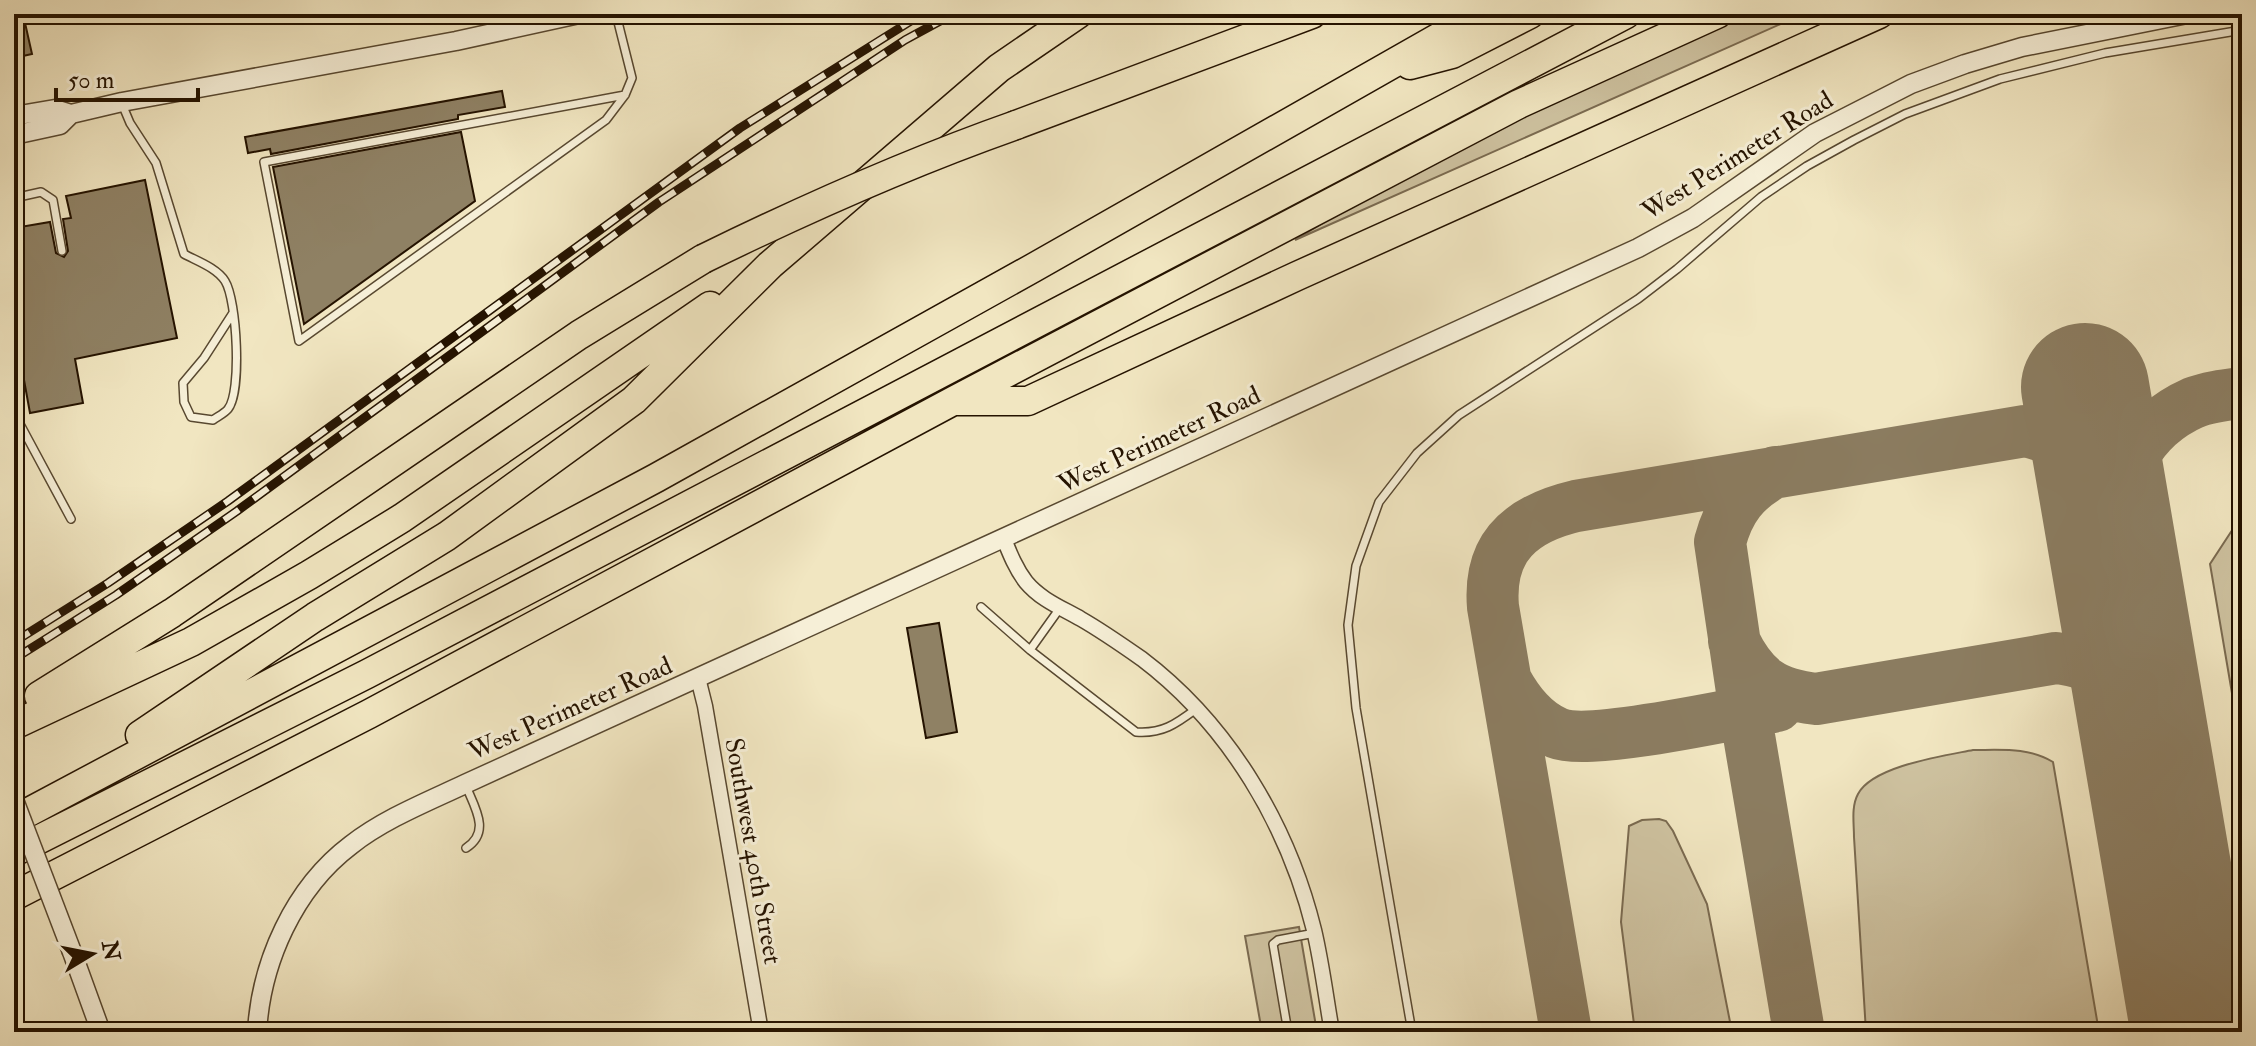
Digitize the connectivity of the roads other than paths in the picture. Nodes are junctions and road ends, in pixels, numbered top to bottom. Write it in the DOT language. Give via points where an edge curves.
graph roads {
  1 [pos="616,14"];
  2 [pos="1078,14"];
  3 [pos="1312,14"];
  4 [pos="1444,14"];
  5 [pos="1480,14"];
  6 [pos="1530,14"];
  7 [pos="1626,14"];
  8 [pos="1646,14"];
  9 [pos="1717,14"];
  10 [pos="1879,14"];
  11 [pos="2187,14"];
  12 [pos="573,15"];
  13 [pos="2242,30"];
  14 [pos="1550,52"];
  15 [pos="1373,74"];
  16 [pos="625,95"];
  17 [pos="122,102"];
  18 [pos="71,114"];
  19 [pos="14,116"];
  20 [pos="14,135"];
  21 [pos="14,198"];
  22 [pos="62,251"];
  23 [pos="770,265"];
  24 [pos="233,313"];
  25 [pos="953,401"];
  26 [pos="14,413"];
  27 [pos="71,519"];
  28 [pos="1004,539"];
  29 [pos="981,607"];
  30 [pos="1060,608"];
  31 [pos="1030,650"];
  32 [pos="698,678"];
  33 [pos="1196,709"];
  34 [pos="14,711"];
  35 [pos="14,725"];
  36 [pos="130,742"];
  37 [pos="465,784"];
  38 [pos="14,800"];
  39 [pos="14,820"];
  40 [pos="466,848"];
  41 [pos="14,852"];
  42 [pos="14,896"];
  43 [pos="1315,933"];
  44 [pos="101,1032"];
  45 [pos="257,1032"];
  46 [pos="761,1032"];
  47 [pos="1288,1032"];
  48 [pos="1332,1032"];
  49 [pos="1412,1032"];
  1 -- 16 [label="lane" via="632,78"];
  2 -- 23 [label="highway" via="999,68"];
  3 -- 34 [label="highway, bridge" via="952,147 818,202 703,259 579,335 172,613"];
  4 -- 36 [label="highway" via="653,463"];
  5 -- 15 [label="highway"];
  6 -- 15 [label="highway" via="1452,54"];
  7 -- 14 [label="highway"];
  8 -- 14 [label="highway"];
  9 -- 25 [label="highway" via="1519,104"];
  10 -- 25 [label="highway" via="1028,401"];
  11 -- 28 [label="street, West Perimeter Road" via="2022,47 1911,84 1815,133 1693,218 1638,248"];
  12 -- 17 [label="street"];
  13 -- 49 [label="lane" via="2012,75 1948,97 1854,140 1761,197 1668,277 1459,415 1417,453 1379,502 1356,566 1348,625 1356,708"];
  14 -- 41 [label="highway" via="367,674"];
  15 -- 39 [label="highway" via="656,478"];
  16 -- 16 [label="lane" via="606,120 299,341 264,162"];
  17 -- 18 [label="street"];
  17 -- 24 [label="lane" via="156,163 184,254 226,282"];
  18 -- 19 [label="street" via="55,109"];
  18 -- 20 [label="street" via="60,125"];
  21 -- 22 [label="lane" via="41,192 53,200"];
  23 -- 35 [label="highway" via="349,551 191,642"];
  23 -- 36 [label="highway" via="634,400 447,536 315,617"];
  24 -- 24 [label="lane" via="237,384 229,409 213,420 191,417 183,383"];
  25 -- 42 [label="highway" via="369,714"];
  26 -- 27 [label="lane"];
  28 -- 30 [label="street" via="1026,582"];
  28 -- 32 [label="street, West Perimeter Road"];
  29 -- 31 [label="lane"];
  30 -- 31 [label="lane"];
  30 -- 33 [label="street" via="1141,659"];
  31 -- 33 [label="lane" via="1136,732 1170,728"];
  32 -- 37 [label="street, West Perimeter Road"];
  32 -- 46 [label="street, Southwest 40th Street"];
  33 -- 43 [label="street" via="1272,816"];
  36 -- 38 [label="highway"];
  37 -- 40 [label="lane" via="480,818 476,841"];
  37 -- 45 [label="street, West Perimeter Road" via="352,844 309,888 271,959"];
  38 -- 44 [label="street, bridge"];
  43 -- 47 [label="lane" via="1273,944"];
  43 -- 48 [label="street"];
}
